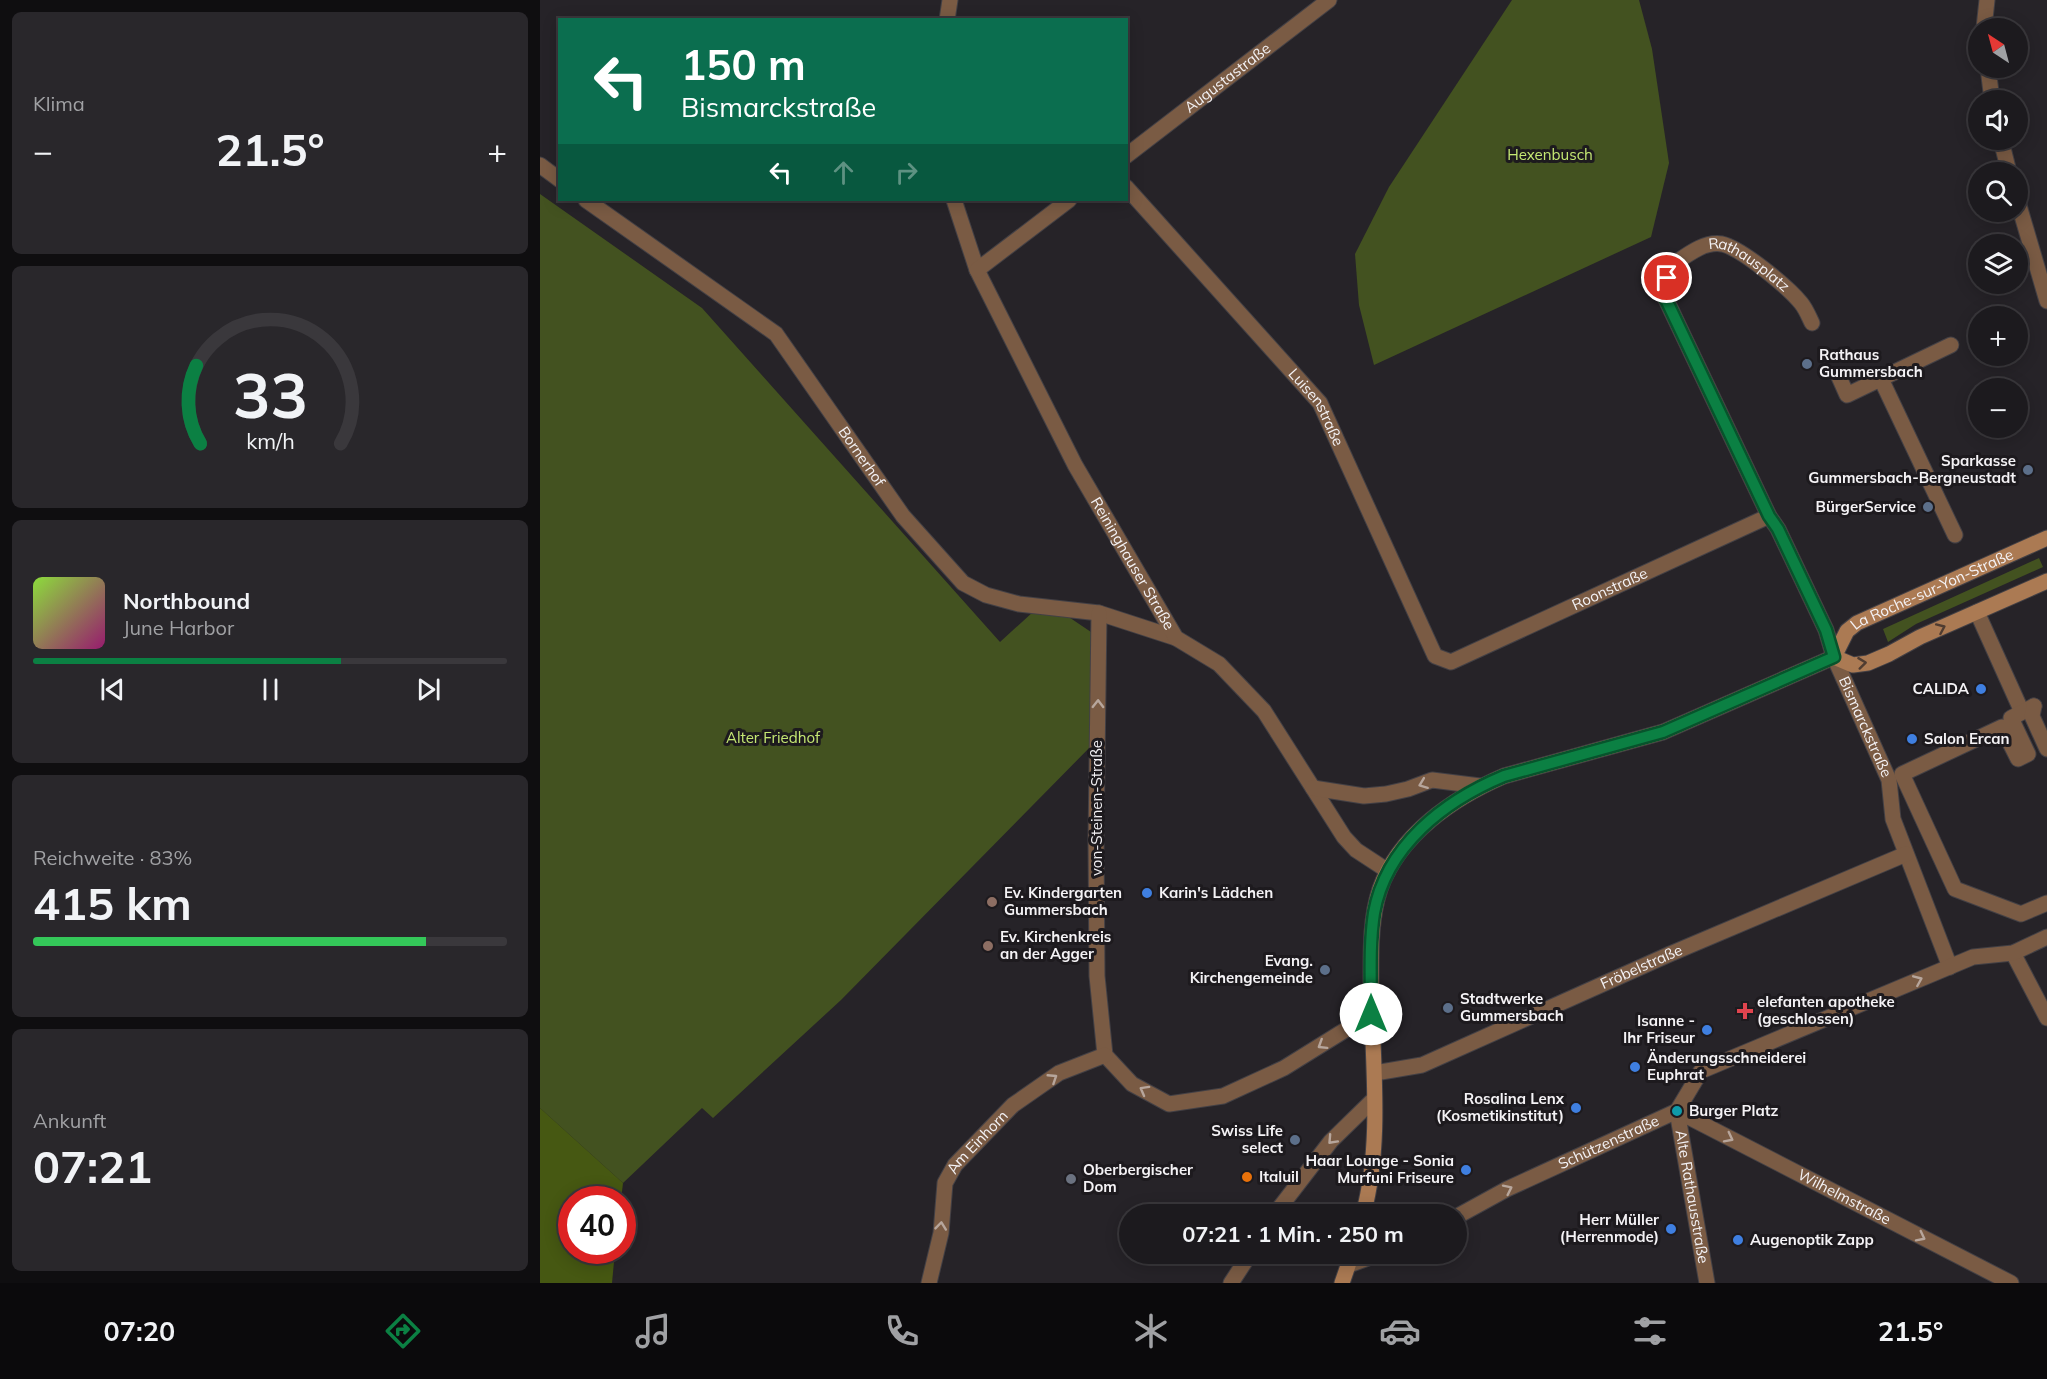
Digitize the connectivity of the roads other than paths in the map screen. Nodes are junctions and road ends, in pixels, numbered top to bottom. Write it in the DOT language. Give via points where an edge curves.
graph roads {
  1 [pos="950,0"];
  2 [pos="1329,0"];
  3 [pos="1987,0"];
  4 [pos="947,18"];
  5 [pos="1985,18"];
  6 [pos="1128,154"];
  7 [pos="540,165"];
  8 [pos="558,178"];
  9 [pos="1128,189"];
  10 [pos="587,201"];
  11 [pos="954,201"];
  12 [pos="1068,201"];
  13 [pos="2024,222"];
  14 [pos="1671,266"];
  15 [pos="977,270"];
  16 [pos="2046,291"];
  17 [pos="1812,323"];
  18 [pos="1951,345"];
  19 [pos="1839,377"];
  20 [pos="1881,379"];
  21 [pos="1769,516"];
  22 [pos="1955,535"];
  23 [pos="2047,538"];
  24 [pos="2047,581"];
  25 [pos="1977,612"];
  26 [pos="1099,613"];
  27 [pos="1176,638"];
  28 [pos="1834,657"];
  29 [pos="1451,662"];
  30 [pos="2022,712"];
  31 [pos="2047,749"];
  32 [pos="1480,786"];
  33 [pos="1312,788"];
  34 [pos="1913,798"];
  35 [pos="1892,807"];
  36 [pos="1906,854"];
  37 [pos="1388,871"];
  38 [pos="2047,903"];
  39 [pos="2047,938"];
  40 [pos="2013,953"];
  41 [pos="1950,967"];
  42 [pos="1371,1014"];
  43 [pos="2047,1018"];
  44 [pos="1105,1055"];
  45 [pos="1375,1073"];
  46 [pos="1374,1099"];
  47 [pos="1677,1112"];
  48 [pos="1282,1204"];
  49 [pos="1365,1204"];
  50 [pos="1467,1210"];
  51 [pos="1244,1264"];
  52 [pos="1349,1264"];
  53 [pos="929,1283"];
  54 [pos="1232,1283"];
  55 [pos="1342,1283"];
  56 [pos="1707,1283"];
  57 [pos="2011,1283"];
  1 -- 4 [label="street"];
  2 -- 6 [label="street, Augustastraße"];
  3 -- 5 [label="street"];
  7 -- 8 [label="street"];
  9 -- 29 [label="street, Luisenstraße" via="1320,403 1435,657"];
  10 -- 26 [label="street, Bornerhof" via="776,334 903,516 963,583 986,595 1019,604"];
  11 -- 15 [label="street, Reininghauser Straße"];
  12 -- 15 [label="street"];
  13 -- 16 [label="street"];
  14 -- 17 [label="street, Rathausplatz" via="1697,248 1721,244 1783,284 1802,304"];
  14 -- 21 [label="street, Bismarckstraße" via="1662,291"];
  15 -- 27 [label="street, Reininghauser Straße" via="1076,465"];
  18 -- 20 [label="street"];
  19 -- 20 [label="street" via="1847,395"];
  20 -- 22 [label="street"];
  21 -- 28 [label="street, Bismarckstraße" via="1826,630"];
  21 -- 29 [label="street, Roonstraße"];
  23 -- 28 [label="street, La Roche-sur-Yon-Straße" via="1857,623 1847,631"];
  24 -- 25 [label="street"];
  28 -- 25 [label="street, one-way" via="1853,665 1868,663"];
  25 -- 30 [label="street"];
  26 -- 27 [label="street, Bornerhof"];
  44 -- 26 [label="street, von-Steinen-Straße, one-way" via="1097,965"];
  27 -- 33 [label="street, Reininghauser Straße" via="1219,664 1264,711"];
  28 -- 32 [label="street" via="1663,732"];
  28 -- 35 [label="street, Bismarckstraße" via="1889,780"];
  30 -- 31 [label="street" via="2034,706 2032,716"];
  30 -- 34 [label="street" via="2011,718 2028,754 2018,759 2002,727 1902,774"];
  32 -- 33 [label="street, one-way" via="1432,780 1386,794 1364,795"];
  32 -- 37 [label="street" via="1423,827"];
  33 -- 37 [label="street, Reininghauser Straße" via="1344,837"];
  34 -- 35 [label="street"];
  34 -- 38 [label="street" via="1955,889 2021,914"];
  35 -- 36 [label="street, Bismarckstraße"];
  36 -- 41 [label="street, Bismarckstraße"];
  36 -- 45 [label="street, Fröbelstraße" via="1422,1065"];
  37 -- 42 [label="street" via="1380,890 1371,939"];
  39 -- 40 [label="street, Schützenstraße"];
  40 -- 41 [label="street, Schützenstraße" via="1973,957"];
  40 -- 43 [label="street"];
  47 -- 41 [label="street, Schützenstraße, one-way" via="1701,1071"];
  42 -- 44 [label="street, one-way" via="1284,1068 1223,1096 1169,1104 1132,1084"];
  42 -- 45 [label="street"];
  53 -- 44 [label="street, Am Einhorn, one-way" via="941,1233 945,1183 955,1165 1014,1105 1059,1073"];
  45 -- 46 [label="street"];
  46 -- 48 [label="street, one-way" via="1331,1141"];
  46 -- 49 [label="street"];
  50 -- 47 [label="street, Schützenstraße, one-way"];
  47 -- 56 [label="street, Alte Rathausstraße"];
  47 -- 57 [label="street, Wilhelmstraße, one-way"];
  51 -- 54 [label="street"];
  52 -- 55 [label="street"];
}
